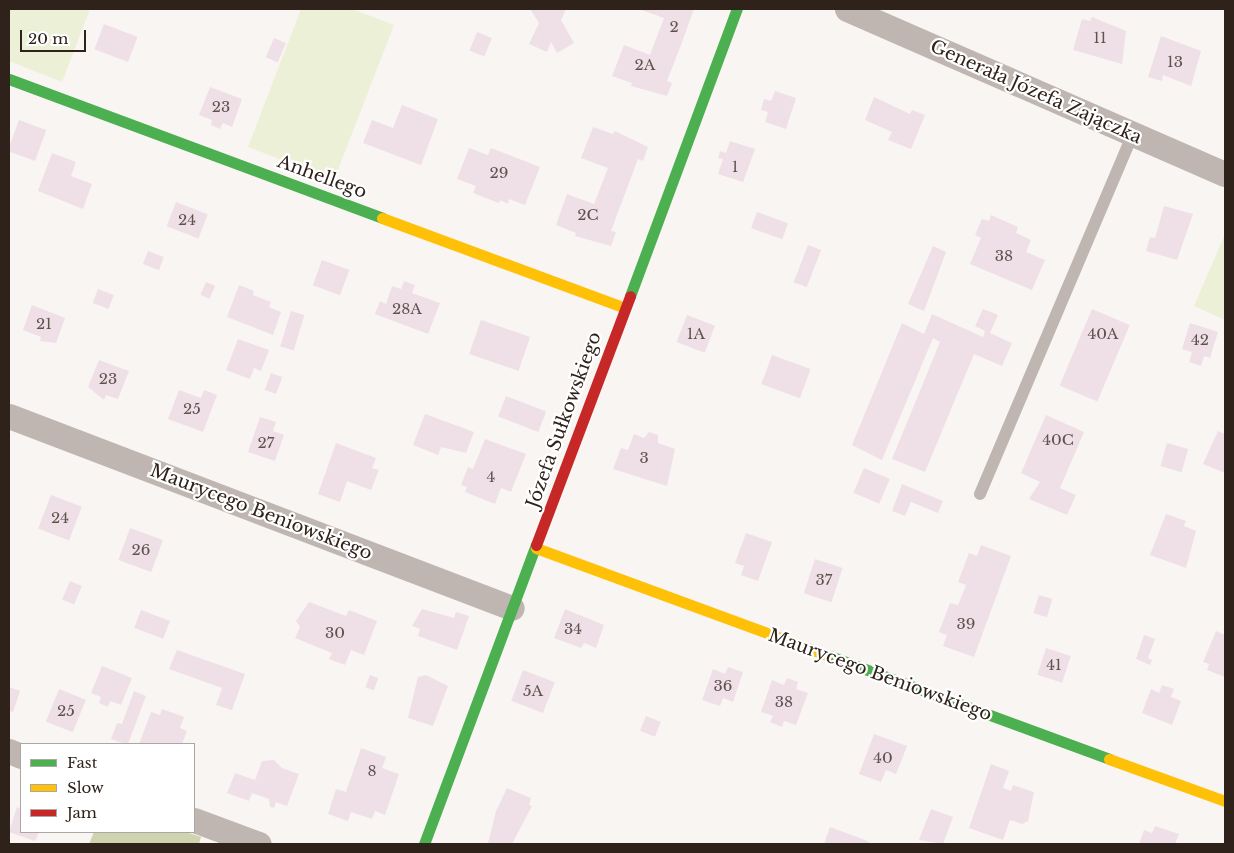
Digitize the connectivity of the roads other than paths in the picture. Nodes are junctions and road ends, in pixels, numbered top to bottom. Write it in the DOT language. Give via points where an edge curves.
graph roads {
  1 [pos="737,9"];
  2 [pos="847,9"];
  3 [pos="9,79"];
  4 [pos="1133,134"];
  5 [pos="1225,174"];
  6 [pos="623,307"];
  7 [pos="9,416"];
  8 [pos="980,494"];
  9 [pos="536,548"];
  10 [pos="512,608"];
  11 [pos="1225,802"];
  12 [pos="195,820"];
  13 [pos="259,844"];
  14 [pos="424,844"];
  1 -- 6 [label="street, Józefa Sułkowskiego"];
  2 -- 4 [label="street, Generała Józefa Zajączka"];
  3 -- 6 [label="street, Anhellego"];
  4 -- 5 [label="street, Generała Józefa Zajączka"];
  4 -- 8 [label="lane"];
  6 -- 9 [label="street, Józefa Sułkowskiego"];
  7 -- 10 [label="street, Maurycego Beniowskiego"];
  9 -- 10 [label="street, Józefa Sułkowskiego"];
  9 -- 11 [label="street, Maurycego Beniowskiego"];
  10 -- 14 [label="street, Józefa Sułkowskiego"];
  12 -- 13 [label="street"];
}
